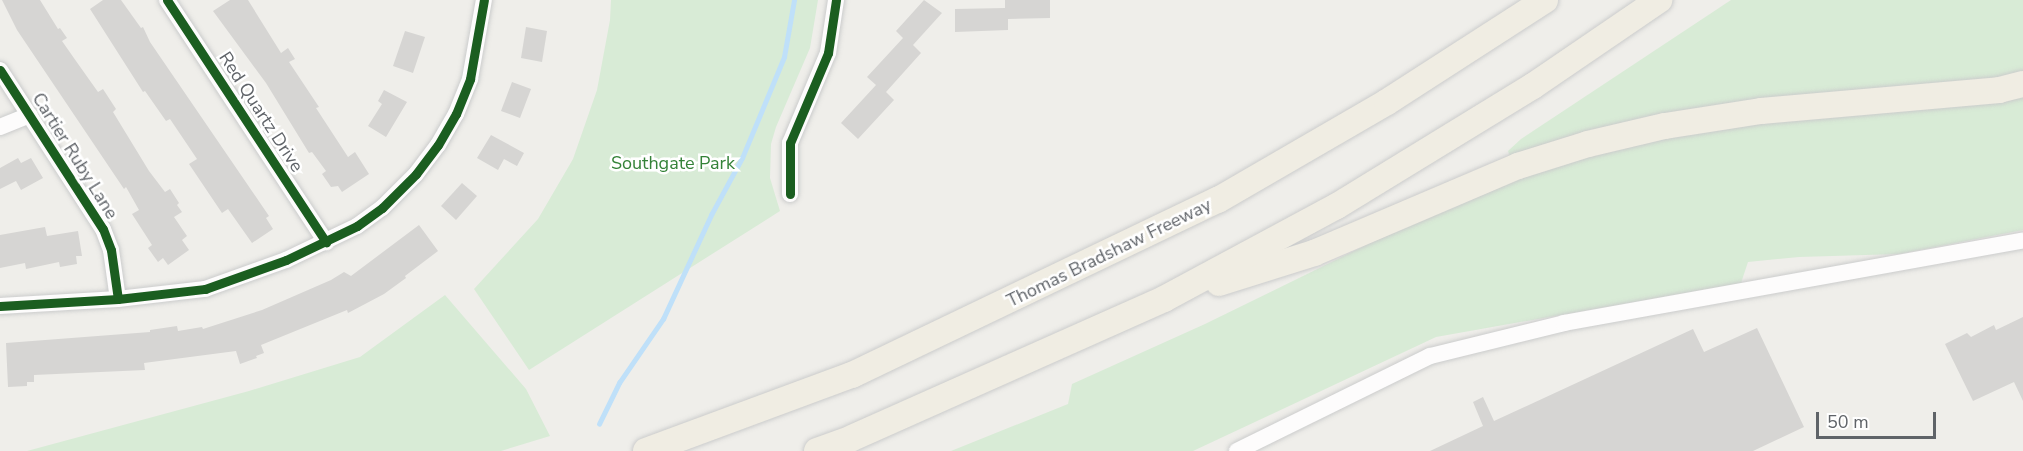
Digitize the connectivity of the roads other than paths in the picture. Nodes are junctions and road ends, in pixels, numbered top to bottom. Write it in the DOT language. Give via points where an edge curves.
graph roads {
  1 [pos="167,0"];
  2 [pos="484,0"];
  3 [pos="836,0"];
  4 [pos="1545,0"];
  5 [pos="1659,0"];
  6 [pos="0,70"];
  7 [pos="2023,84"];
  8 [pos="30,115"];
  9 [pos="0,127"];
  10 [pos="790,194"];
  11 [pos="2023,240"];
  12 [pos="326,242"];
  13 [pos="118,299"];
  14 [pos="1164,300"];
  15 [pos="0,306"];
  16 [pos="646,451"];
  17 [pos="817,451"];
  18 [pos="1237,451"];
  1 -- 12 [label="street, Red Quartz Drive"];
  2 -- 12 [label="street" via="470,79 438,145 382,208"];
  3 -- 10 [label="street" via="828,53 790,143"];
  4 -- 16 [label="highway, Thomas Bradshaw Freeway" via="1387,102 1218,200 852,375"];
  5 -- 14 [label="highway" via="1533,86 1337,206"];
  6 -- 8 [label="street, Cartier Ruby Lane"];
  7 -- 14 [label="highway" via="1998,90 1761,111 1665,126 1588,144 1518,166 1314,253"];
  8 -- 9 [label="street"];
  8 -- 13 [label="street, Cartier Ruby Lane" via="103,229 111,250"];
  11 -- 18 [label="street" via="1564,323 1430,356"];
  12 -- 13 [label="street" via="250,275 205,289"];
  13 -- 15 [label="street"];
  14 -- 17 [label="highway"];
}
